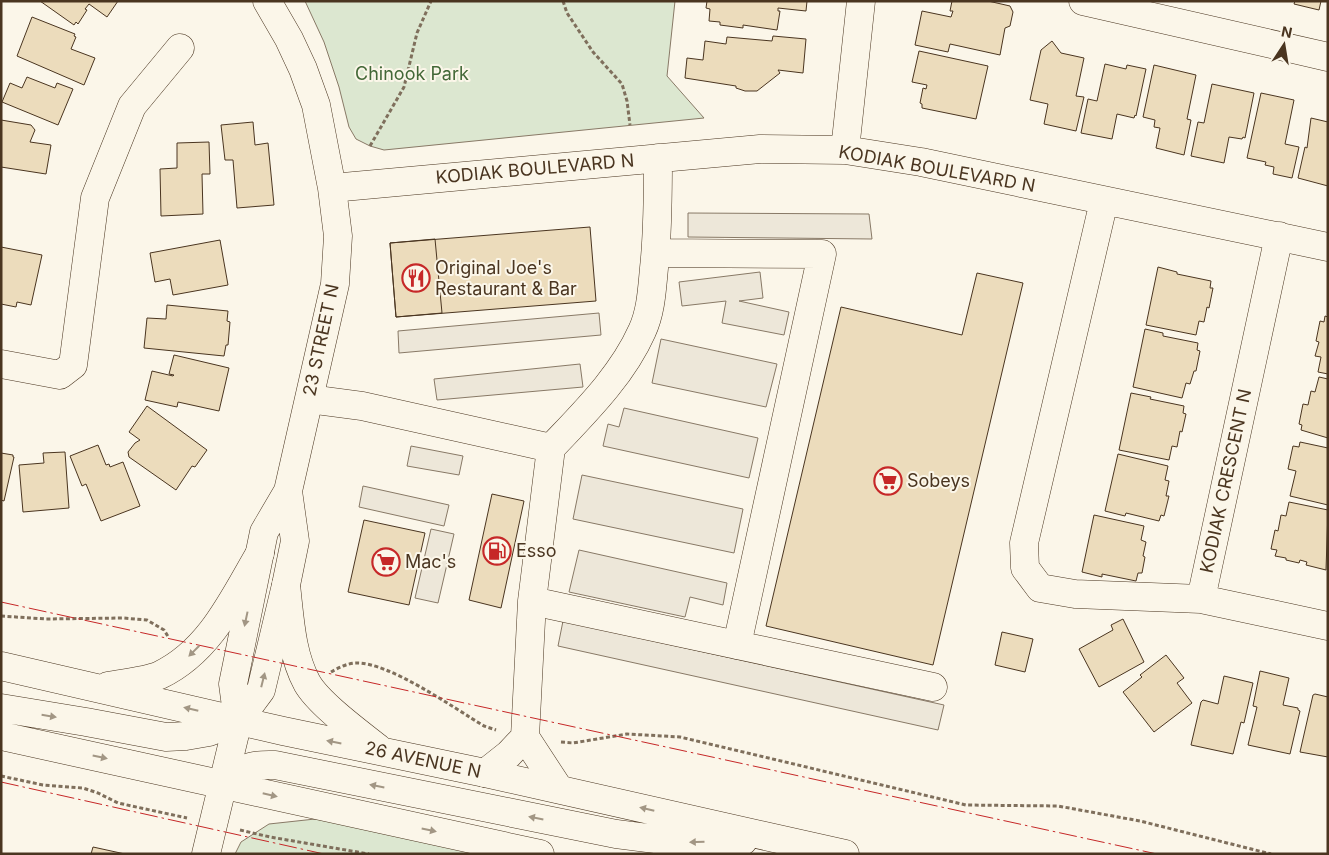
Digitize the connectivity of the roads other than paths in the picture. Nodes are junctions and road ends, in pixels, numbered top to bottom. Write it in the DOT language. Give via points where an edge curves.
graph roads {
  1 [pos="267,1"];
  2 [pos="861,1"];
  3 [pos="1083,1"];
  4 [pos="180,48"];
  5 [pos="1328,57"];
  6 [pos="845,150"];
  7 [pos="658,158"];
  8 [pos="332,188"];
  9 [pos="1104,201"];
  10 [pos="1279,236"];
  11 [pos="1328,247"];
  12 [pos="656,253"];
  13 [pos="1,364"];
  14 [pos="309,399"];
  15 [pos="551,448"];
  16 [pos="288,491"];
  17 [pos="260,553"];
  18 [pos="286,585"];
  19 [pos="1201,599"];
  20 [pos="532,601"];
  21 [pos="1328,626"];
  22 [pos="737,646"];
  23 [pos="1,666"];
  24 [pos="933,687"];
  25 [pos="99,688"];
  26 [pos="1,708"];
  27 [pos="238,720"];
  28 [pos="1,736"];
  29 [pos="525,736"];
  30 [pos="382,752"];
  31 [pos="485,772"];
  32 [pos="223,783"];
  33 [pos="558,789"];
  34 [pos="780,839"];
  35 [pos="206,854"];
  36 [pos="540,854"];
  37 [pos="845,854"];
  1 -- 8 [label="street, 23 STREET N" via="304,69 316,105"];
  2 -- 6 [label="street"];
  3 -- 5 [label="street"];
  4 -- 13 [label="street" via="132,106 95,198 73,365 60,375"];
  6 -- 7 [label="street, KODIAK BOULEVARD N" via="760,149"];
  6 -- 9 [label="street, KODIAK BOULEVARD N" via="921,162"];
  7 -- 8 [label="street, KODIAK BOULEVARD N"];
  7 -- 12 [label="street"];
  8 -- 14 [label="street, 23 STREET N" via="338,236 335,284"];
  9 -- 10 [label="street, KODIAK BOULEVARD N"];
  9 -- 19 [label="street" via="1024,543 1025,568 1040,588"];
  10 -- 11 [label="street, KODIAK BOULEVARD N"];
  10 -- 19 [label="street, KODIAK CRESCENT N"];
  12 -- 15 [label="street" via="652,290 642,331 616,373"];
  12 -- 22 [label="street" via="822,254"];
  14 -- 15 [label="street" via="362,406"];
  14 -- 16 [label="street, 23 STREET N"];
  15 -- 20 [label="street"];
  16 -- 17 [label="street, 23 STREET N" via="264,532"];
  16 -- 18 [label="street, 23 STREET N" via="295,541"];
  17 -- 25 [label="street, one-way" via="221,620 185,660 158,676"];
  17 -- 27 [label="street, 23 STREET N, one-way" via="232,684"];
  27 -- 18 [label="street, 23 STREET N, one-way" via="261,690"];
  18 -- 30 [label="street" via="292,640 308,684 320,699"];
  19 -- 21 [label="street"];
  20 -- 22 [label="street"];
  20 -- 29 [label="street"];
  22 -- 24 [label="street"];
  23 -- 25 [label="street, 26 AVENUE N"];
  27 -- 25 [label="street, 26 AVENUE N, one-way"];
  26 -- 27 [label="street, one-way" via="166,737 209,732"];
  30 -- 27 [label="street, 26 AVENUE N, one-way"];
  27 -- 32 [label="street, 23 STREET N"];
  28 -- 32 [label="street, one-way"];
  29 -- 31 [label="street" via="509,754"];
  29 -- 33 [label="street"];
  30 -- 31 [label="street, 26 AVENUE N"];
  31 -- 33 [label="street, 26 AVENUE N"];
  34 -- 32 [label="street, one-way" via="686,843 616,834 275,765 256,764 244,768"];
  32 -- 35 [label="street, 23 STREET N"];
  32 -- 36 [label="street, one-way"];
  34 -- 33 [label="street, 26 AVENUE N, one-way"];
  34 -- 37 [label="street, 26 AVENUE N"];
}
